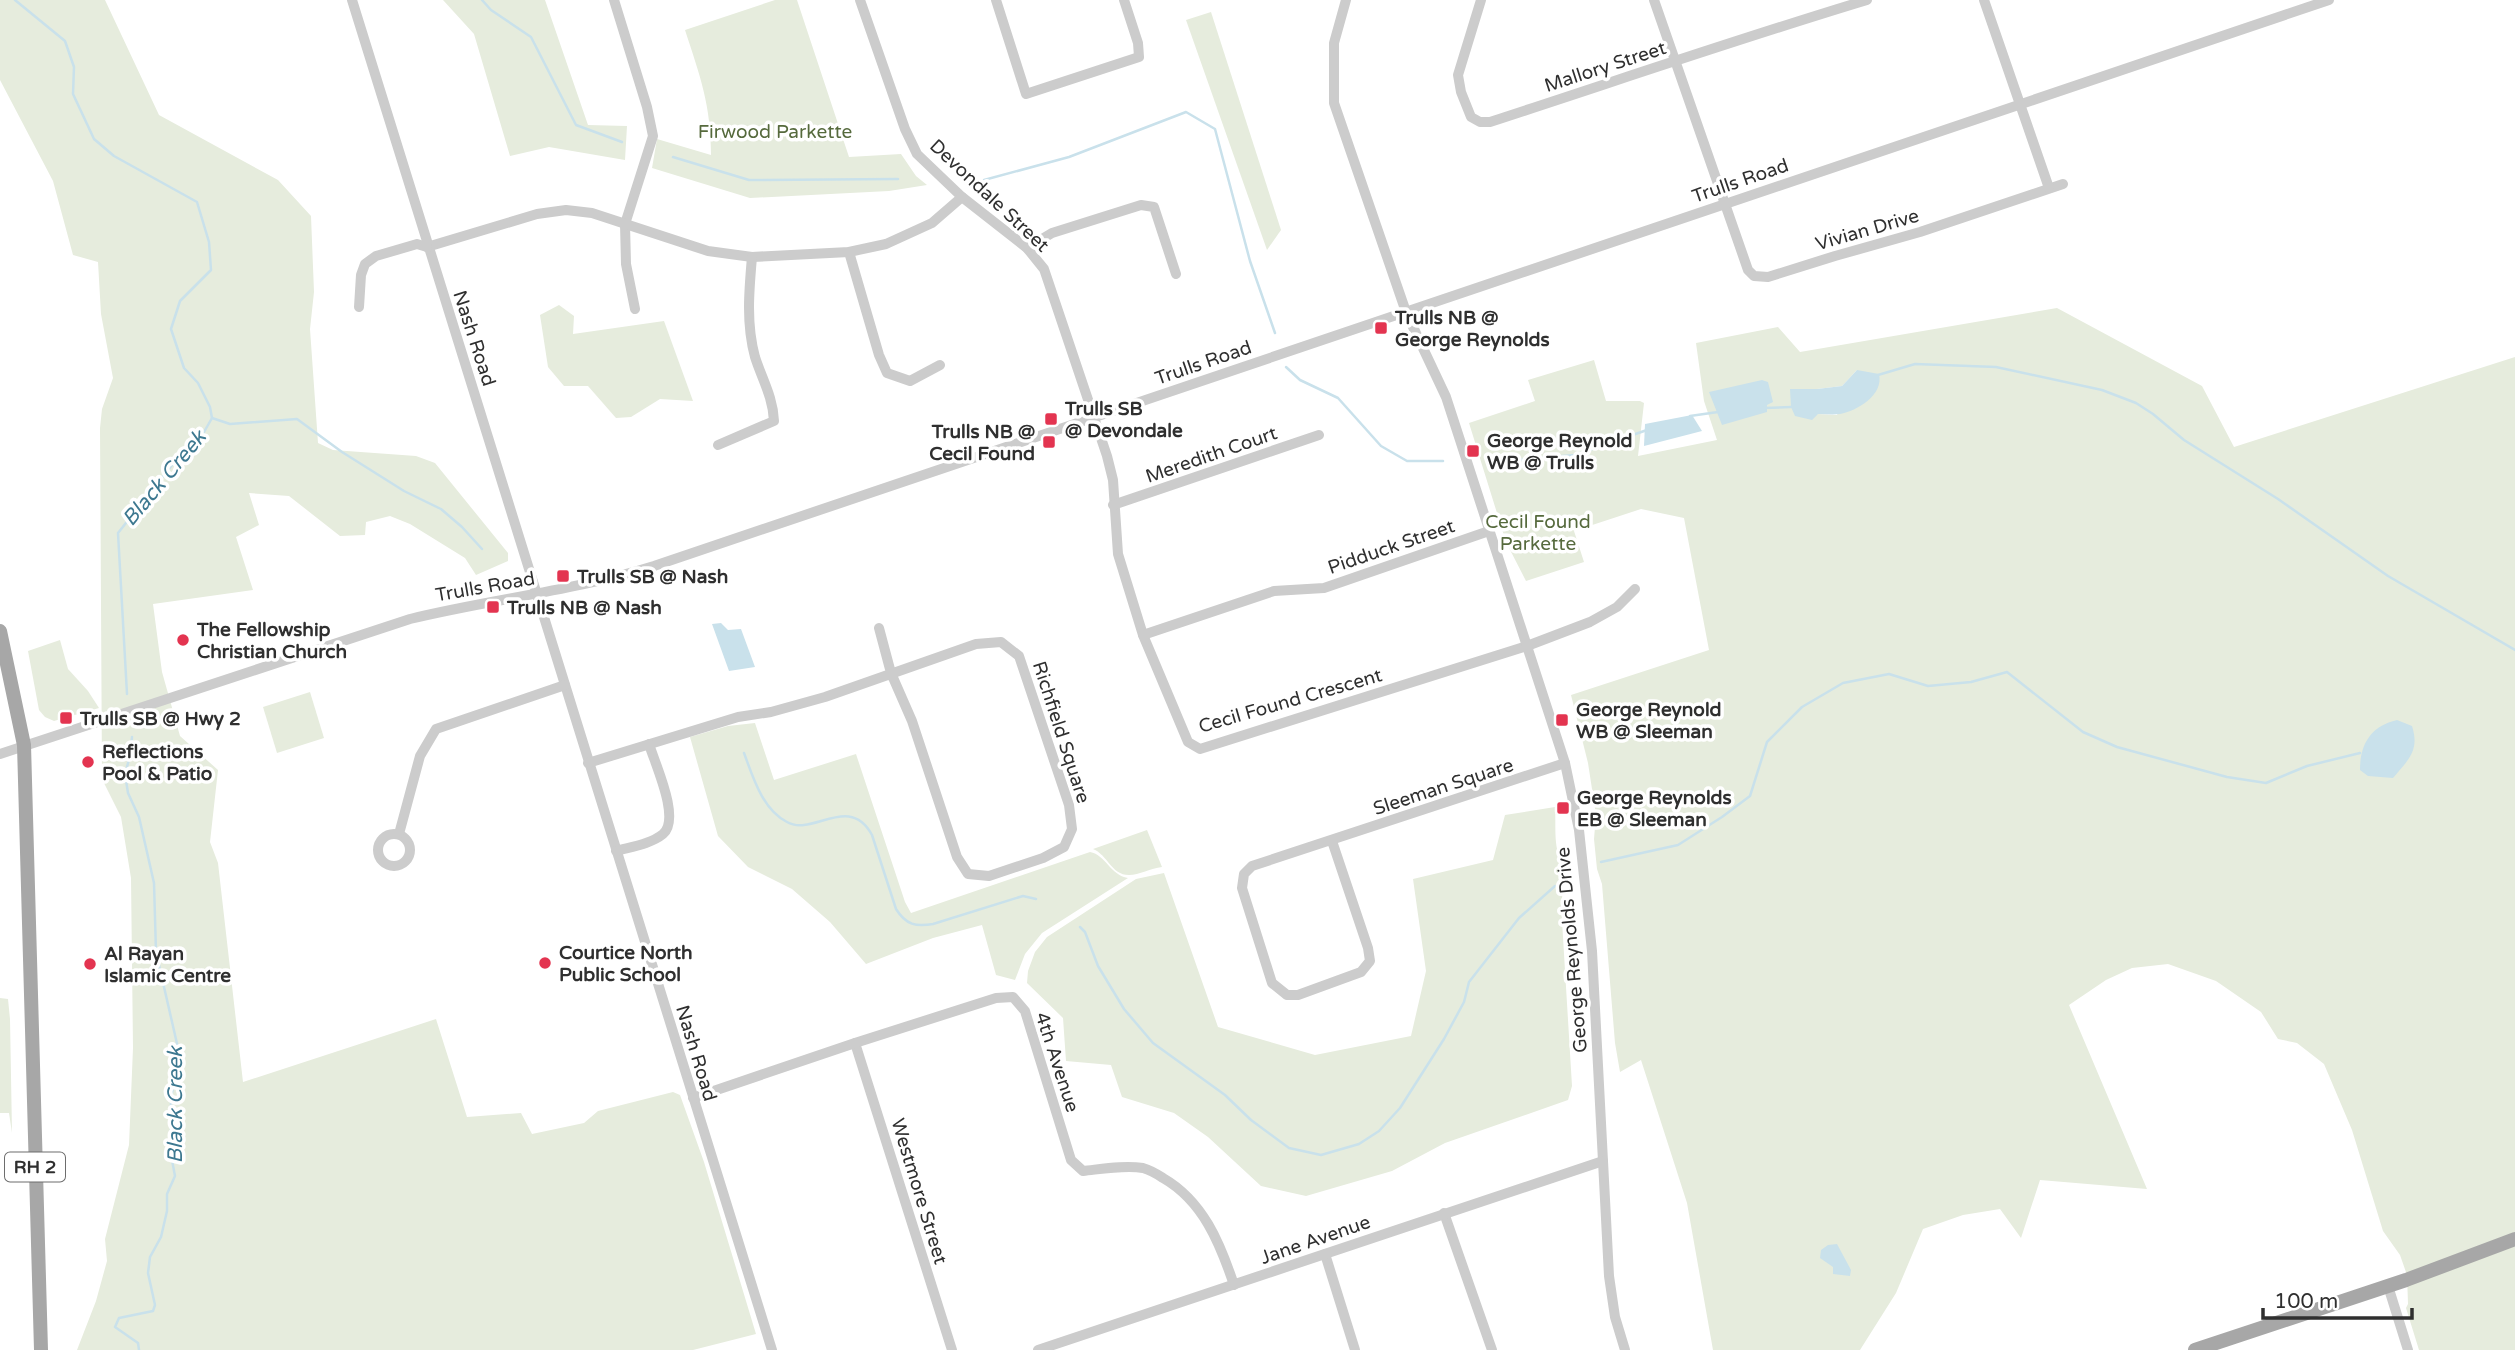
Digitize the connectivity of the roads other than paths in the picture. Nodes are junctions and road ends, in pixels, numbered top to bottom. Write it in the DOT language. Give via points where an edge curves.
graph roads {
  1 [pos="352,0"];
  2 [pos="614,0"];
  3 [pos="860,0"];
  4 [pos="996,0"];
  5 [pos="1124,0"];
  6 [pos="1346,0"];
  7 [pos="1481,0"];
  8 [pos="1654,0"];
  9 [pos="1867,0"];
  10 [pos="1984,0"];
  11 [pos="2329,0"];
  12 [pos="1676,62"];
  13 [pos="2020,103"];
  14 [pos="2063,184"];
  15 [pos="2049,188"];
  16 [pos="962,197"];
  17 [pos="1726,204"];
  18 [pos="625,224"];
  19 [pos="428,247"];
  20 [pos="1027,248"];
  21 [pos="849,252"];
  22 [pos="752,257"];
  23 [pos="1176,274"];
  24 [pos="359,307"];
  25 [pos="635,309"];
  26 [pos="1406,312"];
  27 [pos="940,365"];
  28 [pos="1094,417"];
  29 [pos="1319,435"];
  30 [pos="718,446"];
  31 [pos="1113,505"];
  32 [pos="1489,531"];
  33 [pos="1635,589"];
  34 [pos="537,594"];
  35 [pos="879,628"];
  36 [pos="0,631"];
  37 [pos="1143,635"];
  38 [pos="1527,646"];
  39 [pos="891,673"];
  40 [pos="565,685"];
  41 [pos="649,744"];
  42 [pos="24,745"];
  43 [pos="0,754"];
  44 [pos="588,763"];
  45 [pos="1566,763"];
  46 [pos="399,834"];
  47 [pos="1332,841"];
  48 [pos="616,851"];
  49 [pos="855,1043"];
  50 [pos="693,1098"];
  51 [pos="1603,1161"];
  52 [pos="1444,1213"];
  53 [pos="2515,1240"];
  54 [pos="1325,1254"];
  55 [pos="1234,1285"];
  56 [pos="2388,1286"];
  57 [pos="41,1350"];
  58 [pos="772,1350"];
  59 [pos="952,1350"];
  60 [pos="1038,1350"];
  61 [pos="1355,1350"];
  62 [pos="1492,1350"];
  63 [pos="1625,1350"];
  64 [pos="2195,1350"];
  65 [pos="2408,1350"];
  1 -- 19 [label="street, Nash Road"];
  2 -- 18 [label="street" via="653,136"];
  3 -- 16 [label="street, Devondale Street" via="917,154"];
  4 -- 5 [label="street" via="1026,94 1139,57"];
  6 -- 26 [label="street, George Reynolds Drive" via="1334,43 1334,103"];
  7 -- 12 [label="street, Mallory Street" via="1458,75 1471,117 1480,122"];
  8 -- 12 [label="street, Vivian Drive"];
  9 -- 12 [label="street, Mallory Street"];
  10 -- 13 [label="street"];
  11 -- 13 [label="street, Trulls Road"];
  12 -- 17 [label="street, Vivian Drive"];
  13 -- 15 [label="street"];
  13 -- 17 [label="street, Trulls Road"];
  14 -- 15 [label="street, Vivian Drive"];
  15 -- 17 [label="street, Vivian Drive" via="1920,233 1761,278 1748,270"];
  16 -- 20 [label="street, Devondale Street"];
  16 -- 21 [label="street" via="932,223 886,244"];
  17 -- 26 [label="street, Trulls Road"];
  18 -- 19 [label="street" via="566,210 537,214"];
  18 -- 22 [label="street" via="708,251"];
  18 -- 25 [label="street" via="626,264"];
  19 -- 24 [label="street" via="417,244 365,264"];
  19 -- 34 [label="street, Nash Road"];
  20 -- 23 [label="street" via="1052,233 1141,205 1154,207"];
  20 -- 28 [label="street, Devondale Street" via="1044,270"];
  21 -- 22 [label="street"];
  21 -- 27 [label="street" via="887,373 910,381"];
  22 -- 30 [label="street" via="747,305 755,356 773,402 774,421"];
  26 -- 28 [label="street, Trulls Road"];
  26 -- 32 [label="street, George Reynolds Drive" via="1446,397"];
  28 -- 31 [label="street, Cecil Found Crescent" via="1113,480"];
  28 -- 34 [label="street, Trulls Road" via="609,580"];
  29 -- 31 [label="street, Meredith Court"];
  31 -- 37 [label="street, Cecil Found Crescent" via="1118,554"];
  32 -- 37 [label="street, Pidduck Street" via="1324,588 1275,591"];
  32 -- 38 [label="street, George Reynolds Drive"];
  33 -- 38 [label="street, Cecil Found Crescent" via="1617,607 1590,622"];
  34 -- 40 [label="street, Nash Road"];
  34 -- 42 [label="street, Trulls Road" via="410,619"];
  35 -- 39 [label="street"];
  36 -- 42 [label="main road, RH 2"];
  37 -- 38 [label="street, Cecil Found Crescent" via="1188,742 1200,748"];
  38 -- 45 [label="street, George Reynolds Drive"];
  39 -- 39 [label="street, Richfield Square" via="957,857 968,874 989,876 1064,846 1072,829 1069,805 1019,656 1001,642 976,644"];
  39 -- 41 [label="street, Richfield Square" via="825,697"];
  40 -- 44 [label="street, Nash Road"];
  40 -- 46 [label="street" via="436,729 420,755"];
  41 -- 44 [label="street, Richfield Square"];
  41 -- 48 [label="street" via="671,812 670,824 652,840"];
  42 -- 43 [label="street, Trulls Road"];
  42 -- 57 [label="main road, RH 2"];
  44 -- 48 [label="street, Nash Road"];
  45 -- 47 [label="street, Sleeman Square"];
  45 -- 51 [label="street, George Reynolds Drive" via="1579,830 1592,951"];
  47 -- 47 [label="street, Sleeman Square" via="1252,866 1244,874 1242,888 1272,983 1287,995 1362,972 1370,961"];
  48 -- 50 [label="street, Nash Road"];
  49 -- 50 [label="street, 4th Avenue"];
  49 -- 55 [label="street, 4th Avenue" via="996,998 1013,997 1025,1012 1071,1160 1083,1171 1146,1168 1177,1186 1199,1209 1215,1236"];
  49 -- 59 [label="street, Westmore Street"];
  50 -- 58 [label="street, Nash Road"];
  51 -- 52 [label="street, Jane Avenue"];
  51 -- 63 [label="street, George Reynolds Drive" via="1609,1276"];
  52 -- 54 [label="street, Jane Avenue"];
  52 -- 62 [label="street"];
  53 -- 56 [label="main road"];
  54 -- 55 [label="street, Jane Avenue"];
  54 -- 61 [label="street"];
  55 -- 60 [label="street, Jane Avenue"];
  56 -- 64 [label="main road"];
  56 -- 65 [label="street"];
}
